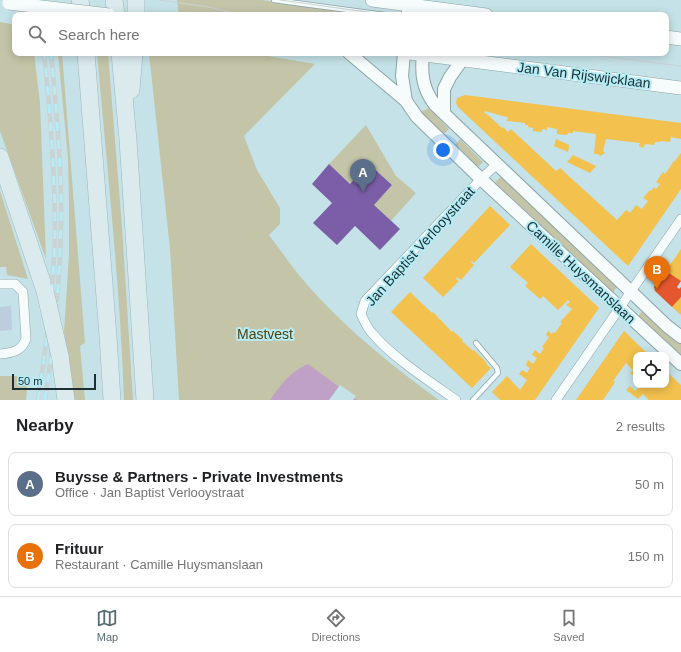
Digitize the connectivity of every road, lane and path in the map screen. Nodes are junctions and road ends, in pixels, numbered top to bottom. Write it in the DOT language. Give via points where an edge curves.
graph roads {
  1 [pos="80,0"];
  2 [pos="114,0"];
  3 [pos="136,0"];
  4 [pos="274,0"];
  5 [pos="372,0"];
  6 [pos="5,2"];
  7 [pos="408,10"];
  8 [pos="429,11"];
  9 [pos="82,12"];
  10 [pos="85,12"];
  11 [pos="116,12"];
  12 [pos="136,12"];
  13 [pos="363,12"];
  14 [pos="443,12"];
  15 [pos="669,37"];
  16 [pos="681,39"];
  17 [pos="86,56"];
  18 [pos="120,56"];
  19 [pos="134,56"];
  20 [pos="354,56"];
  21 [pos="404,56"];
  22 [pos="418,56"];
  23 [pos="433,56"];
  24 [pos="462,60"];
  25 [pos="681,88"];
  26 [pos="406,101"];
  27 [pos="444,113"];
  28 [pos="128,140"];
  29 [pos="0,157"];
  30 [pos="497,164"];
  31 [pos="481,179"];
  32 [pos="681,219"];
  33 [pos="0,284"];
  34 [pos="631,291"];
  35 [pos="619,308"];
  36 [pos="681,337"];
  37 [pos="476,343"];
  38 [pos="0,354"];
  39 [pos="681,364"];
  40 [pos="66,400"];
  41 [pos="112,400"];
  42 [pos="145,400"];
  43 [pos="456,400"];
  44 [pos="473,400"];
  45 [pos="556,400"];
  1 -- 9 [label="highway"];
  2 -- 11 [label="highway"];
  3 -- 12 [label="highway"];
  4 -- 13 [label="lane"];
  5 -- 7 [label="main road"];
  6 -- 10 [label="main road, bridge"];
  7 -- 8 [label="main road"];
  8 -- 14 [label="main road"];
  15 -- 16 [label="main road"];
  17 -- 41 [label="highway"];
  18 -- 28 [label="highway"];
  19 -- 28 [label="highway"];
  20 -- 26 [label="street, Camille Huysmanslaan"];
  21 -- 26 [label="street, Camille Huysmanslaan" via="402,76"];
  22 -- 27 [label="street, Camille Huysmanslaan" via="423,83 430,98"];
  23 -- 24 [label="main road, Jan Van Rijswijcklaan"];
  24 -- 25 [label="main road, Jan Van Rijswijcklaan"];
  24 -- 27 [label="street" via="444,89"];
  26 -- 31 [label="street, Camille Huysmanslaan" via="417,117"];
  27 -- 30 [label="street, Camille Huysmanslaan"];
  28 -- 42 [label="highway"];
  29 -- 40 [label="highway, bridge" via="45,291 60,356"];
  30 -- 31 [label="street"];
  30 -- 34 [label="street, Camille Huysmanslaan"];
  31 -- 35 [label="street, Camille Huysmanslaan"];
  31 -- 43 [label="street, Jan Baptist Verlooystraat" via="365,301 361,314 371,332 383,344"];
  32 -- 34 [label="street"];
  33 -- 38 [label="street" via="16,284 23,292 26,339 15,352"];
  34 -- 35 [label="street"];
  34 -- 36 [label="street, Camille Huysmanslaan"];
  35 -- 39 [label="street, Camille Huysmanslaan"];
  35 -- 45 [label="street"];
  37 -- 44 [label="lane" via="497,368 498,373"];
}
